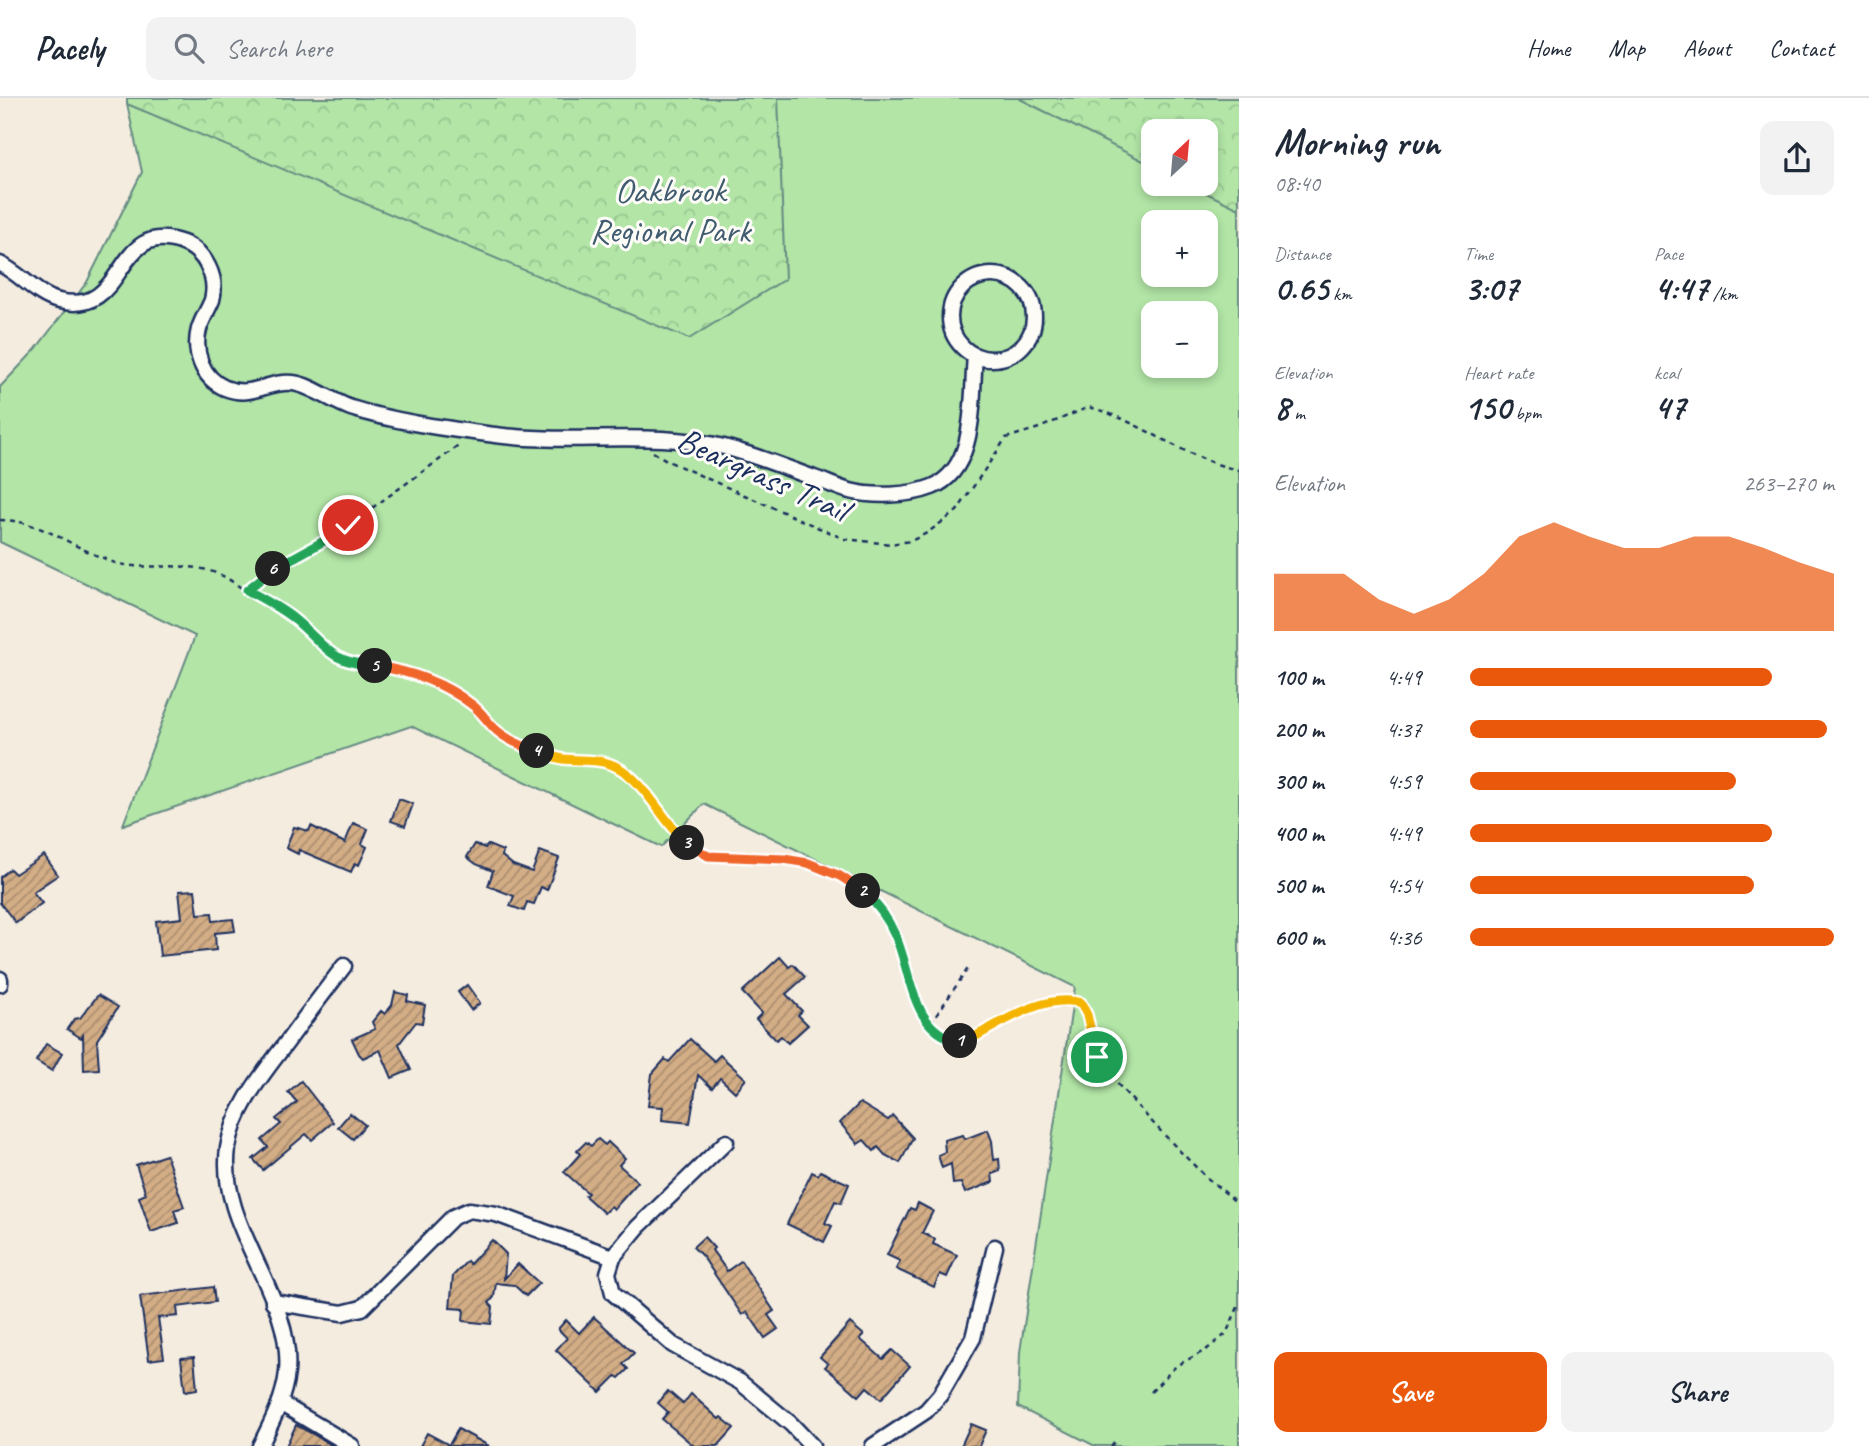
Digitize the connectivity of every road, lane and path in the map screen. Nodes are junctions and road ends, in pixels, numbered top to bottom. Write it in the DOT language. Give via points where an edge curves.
graph roads {
  1 [pos="0,264"];
  2 [pos="975,356"];
  3 [pos="462,444"];
  4 [pos="644,447"];
  5 [pos="1239,470"];
  6 [pos="0,520"];
  7 [pos="247,590"];
  8 [pos="344,965"];
  9 [pos="969,967"];
  10 [pos="931,1023"];
  11 [pos="726,1142"];
  12 [pos="1239,1206"];
  13 [pos="995,1247"];
  14 [pos="613,1257"];
  15 [pos="273,1302"];
  16 [pos="1239,1306"];
  17 [pos="1152,1392"];
  18 [pos="280,1403"];
  19 [pos="1115,1441"];
  20 [pos="260,1446"];
  21 [pos="352,1446"];
  22 [pos="812,1446"];
  23 [pos="873,1446"];
  24 [pos="1111,1446"];
  1 -- 2 [label="street" via="47,298 76,303 90,300 110,286 139,246 159,240 180,242 201,255 212,276 214,289 197,345 205,372 220,386 242,392 293,383 376,415 524,439 681,441 721,447 850,491 872,494 934,486 958,465 968,436"];
  2 -- 2 [label="street" via="996,359 1016,352 1033,330 1032,302 1025,290 1001,275 974,278 954,297 950,324 963,348"];
  3 -- 7 [label="path" via="333,536 270,570"];
  4 -- 5 [label="path, Beargrass Trail" via="844,538 876,544 911,541 928,533 957,511 1006,438 1089,407 1131,421 1189,454"];
  6 -- 7 [label="path" via="32,524 119,564 203,569"];
  7 -- 10 [label="path" via="295,619 333,656 431,681 454,692 496,730 527,748 617,767 686,842 708,856 784,859 840,876 883,911 896,937 912,993"];
  8 -- 15 [label="street" via="250,1092 228,1148 233,1206"];
  9 -- 10 [label="path"];
  10 -- 12 [label="path" via="952,1040 965,1042 1040,1005 1057,1000 1081,1003 1097,1057 1106,1071 1185,1157"];
  11 -- 14 [label="street"];
  13 -- 23 [label="street" via="974,1338 940,1395 926,1411"];
  14 -- 15 [label="street" via="496,1214 469,1210 453,1217 362,1308 342,1313"];
  14 -- 22 [label="street" via="608,1273 613,1293 673,1345 740,1382"];
  15 -- 18 [label="street" via="287,1353"];
  16 -- 17 [label="path" via="1226,1334 1176,1366"];
  18 -- 20 [label="street"];
  18 -- 21 [label="street"];
  19 -- 24 [label="path"];
}
